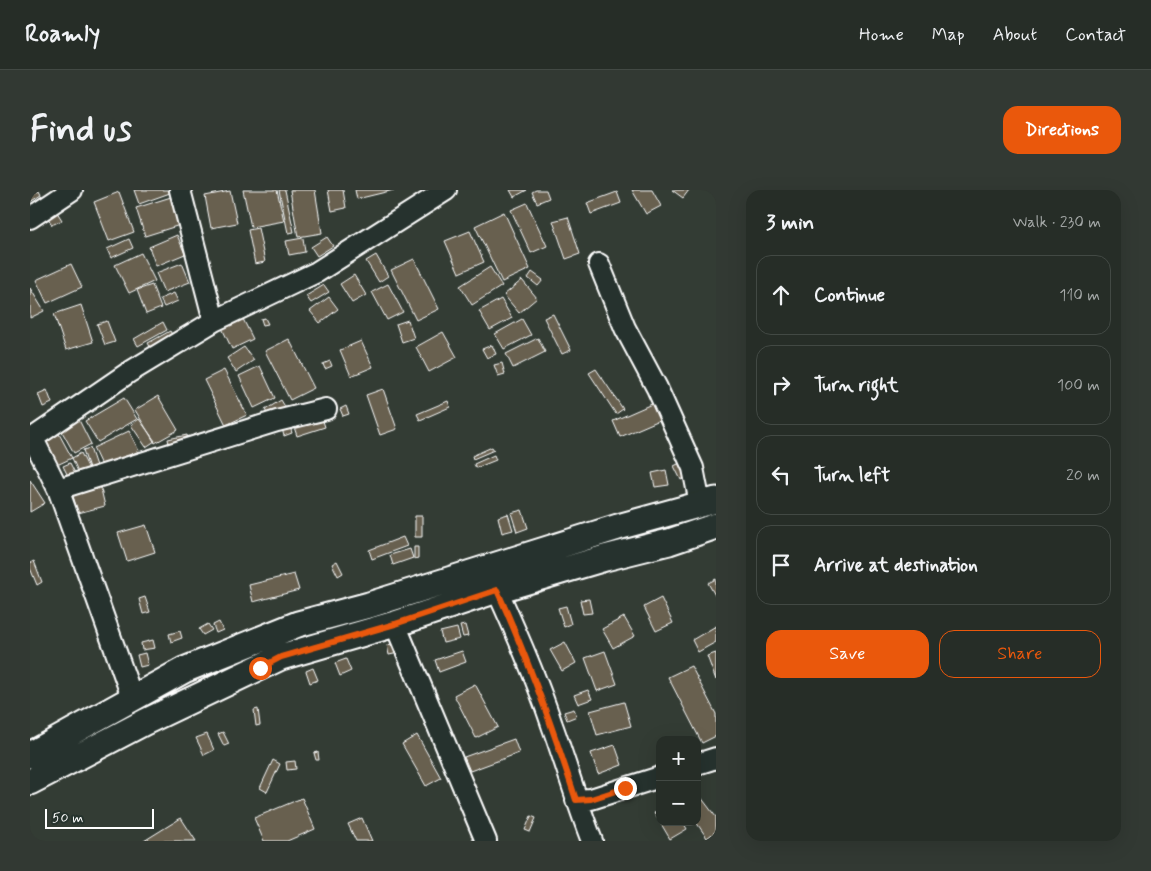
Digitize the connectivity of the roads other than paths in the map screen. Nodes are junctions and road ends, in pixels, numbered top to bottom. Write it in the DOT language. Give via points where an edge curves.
graph roads {
  1 [pos="72,190"];
  2 [pos="180,190"];
  3 [pos="446,190"];
  4 [pos="30,218"];
  5 [pos="599,264"];
  6 [pos="214,321"];
  7 [pos="326,409"];
  8 [pos="31,440"];
  9 [pos="58,488"];
  10 [pos="708,502"];
  11 [pos="716,526"];
  12 [pos="497,590"];
  13 [pos="395,624"];
  14 [pos="132,697"];
  15 [pos="30,755"];
  16 [pos="716,758"];
  17 [pos="701,763"];
  18 [pos="656,778"];
  19 [pos="30,782"];
  20 [pos="576,800"];
  21 [pos="486,841"];
  22 [pos="592,841"];
  1 -- 4 [label="street"];
  2 -- 6 [label="street"];
  3 -- 6 [label="street" via="317,272"];
  5 -- 10 [label="street" via="625,328 657,388"];
  6 -- 8 [label="street" via="128,373"];
  7 -- 9 [label="street"];
  8 -- 9 [label="street"];
  9 -- 14 [label="street"];
  10 -- 14 [label="main road" via="298,624 184,670"];
  11 -- 12 [label="main road"];
  12 -- 13 [label="main road"];
  12 -- 20 [label="street" via="549,716"];
  13 -- 19 [label="main road" via="281,657"];
  13 -- 21 [label="street"];
  14 -- 15 [label="main road"];
  16 -- 17 [label="street"];
  18 -- 20 [label="street" via="591,799"];
  20 -- 22 [label="street"];
}
